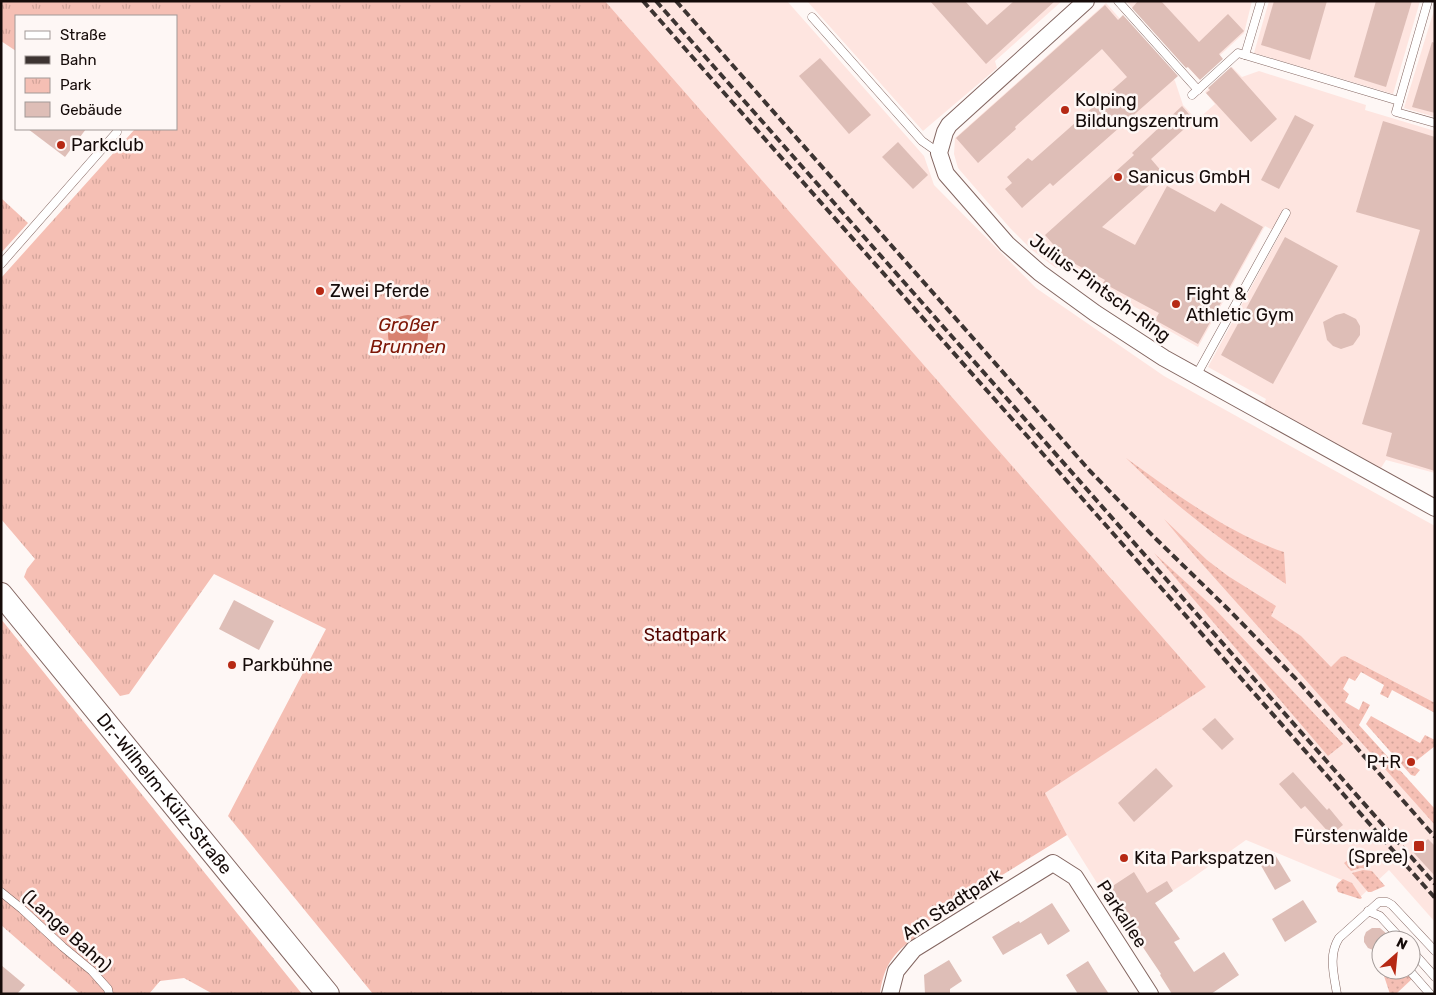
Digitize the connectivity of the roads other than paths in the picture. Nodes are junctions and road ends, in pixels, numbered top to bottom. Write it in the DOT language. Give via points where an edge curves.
graph roads {
  1 [pos="1086,1"];
  2 [pos="1118,1"];
  3 [pos="1261,1"];
  4 [pos="1428,1"];
  5 [pos="812,17"];
  6 [pos="1245,55"];
  7 [pos="1399,101"];
  8 [pos="1435,123"];
  9 [pos="117,132"];
  10 [pos="939,153"];
  11 [pos="1286,213"];
  12 [pos="1,264"];
  13 [pos="1196,376"];
  14 [pos="1435,508"];
  15 [pos="1,594"];
  16 [pos="1053,864"];
  17 [pos="1,892"];
  18 [pos="1368,912"];
  19 [pos="1390,927"];
  20 [pos="1391,930"];
  21 [pos="1393,930"];
  22 [pos="1435,951"];
  23 [pos="1421,961"];
  24 [pos="1435,976"];
  25 [pos="1418,980"];
  26 [pos="110,994"];
  27 [pos="328,994"];
  28 [pos="890,994"];
  29 [pos="1150,994"];
  30 [pos="1337,994"];
  31 [pos="1430,994"];
  1 -- 10 [label="street" via="949,125"];
  2 -- 6 [label="lane" via="1195,92 1238,53"];
  3 -- 6 [label="lane"];
  4 -- 7 [label="lane"];
  5 -- 10 [label="lane" via="922,142"];
  6 -- 7 [label="lane"];
  7 -- 8 [label="lane" via="1396,112"];
  9 -- 12 [label="lane"];
  10 -- 13 [label="street, Julius-Pintsch-Ring" via="946,174 1021,258 1103,319"];
  11 -- 13 [label="lane"];
  13 -- 14 [label="street, Julius-Pintsch-Ring"];
  15 -- 27 [label="main road, Dr.-Wilhelm-Külz-Straße"];
  16 -- 28 [label="street, Am Stadtpark" via="914,949 896,971"];
  16 -- 29 [label="street, Parkallee" via="1075,877"];
  17 -- 26 [label="lane, (Lange Bahn)" via="92,971"];
  18 -- 19 [label="lane" via="1380,916"];
  18 -- 22 [label="lane" via="1382,901 1389,903"];
  18 -- 30 [label="lane" via="1336,943 1332,954"];
  19 -- 20 [label="lane"];
  19 -- 21 [label="lane"];
  23 -- 24 [label="lane"];
  25 -- 31 [label="lane"];
}
